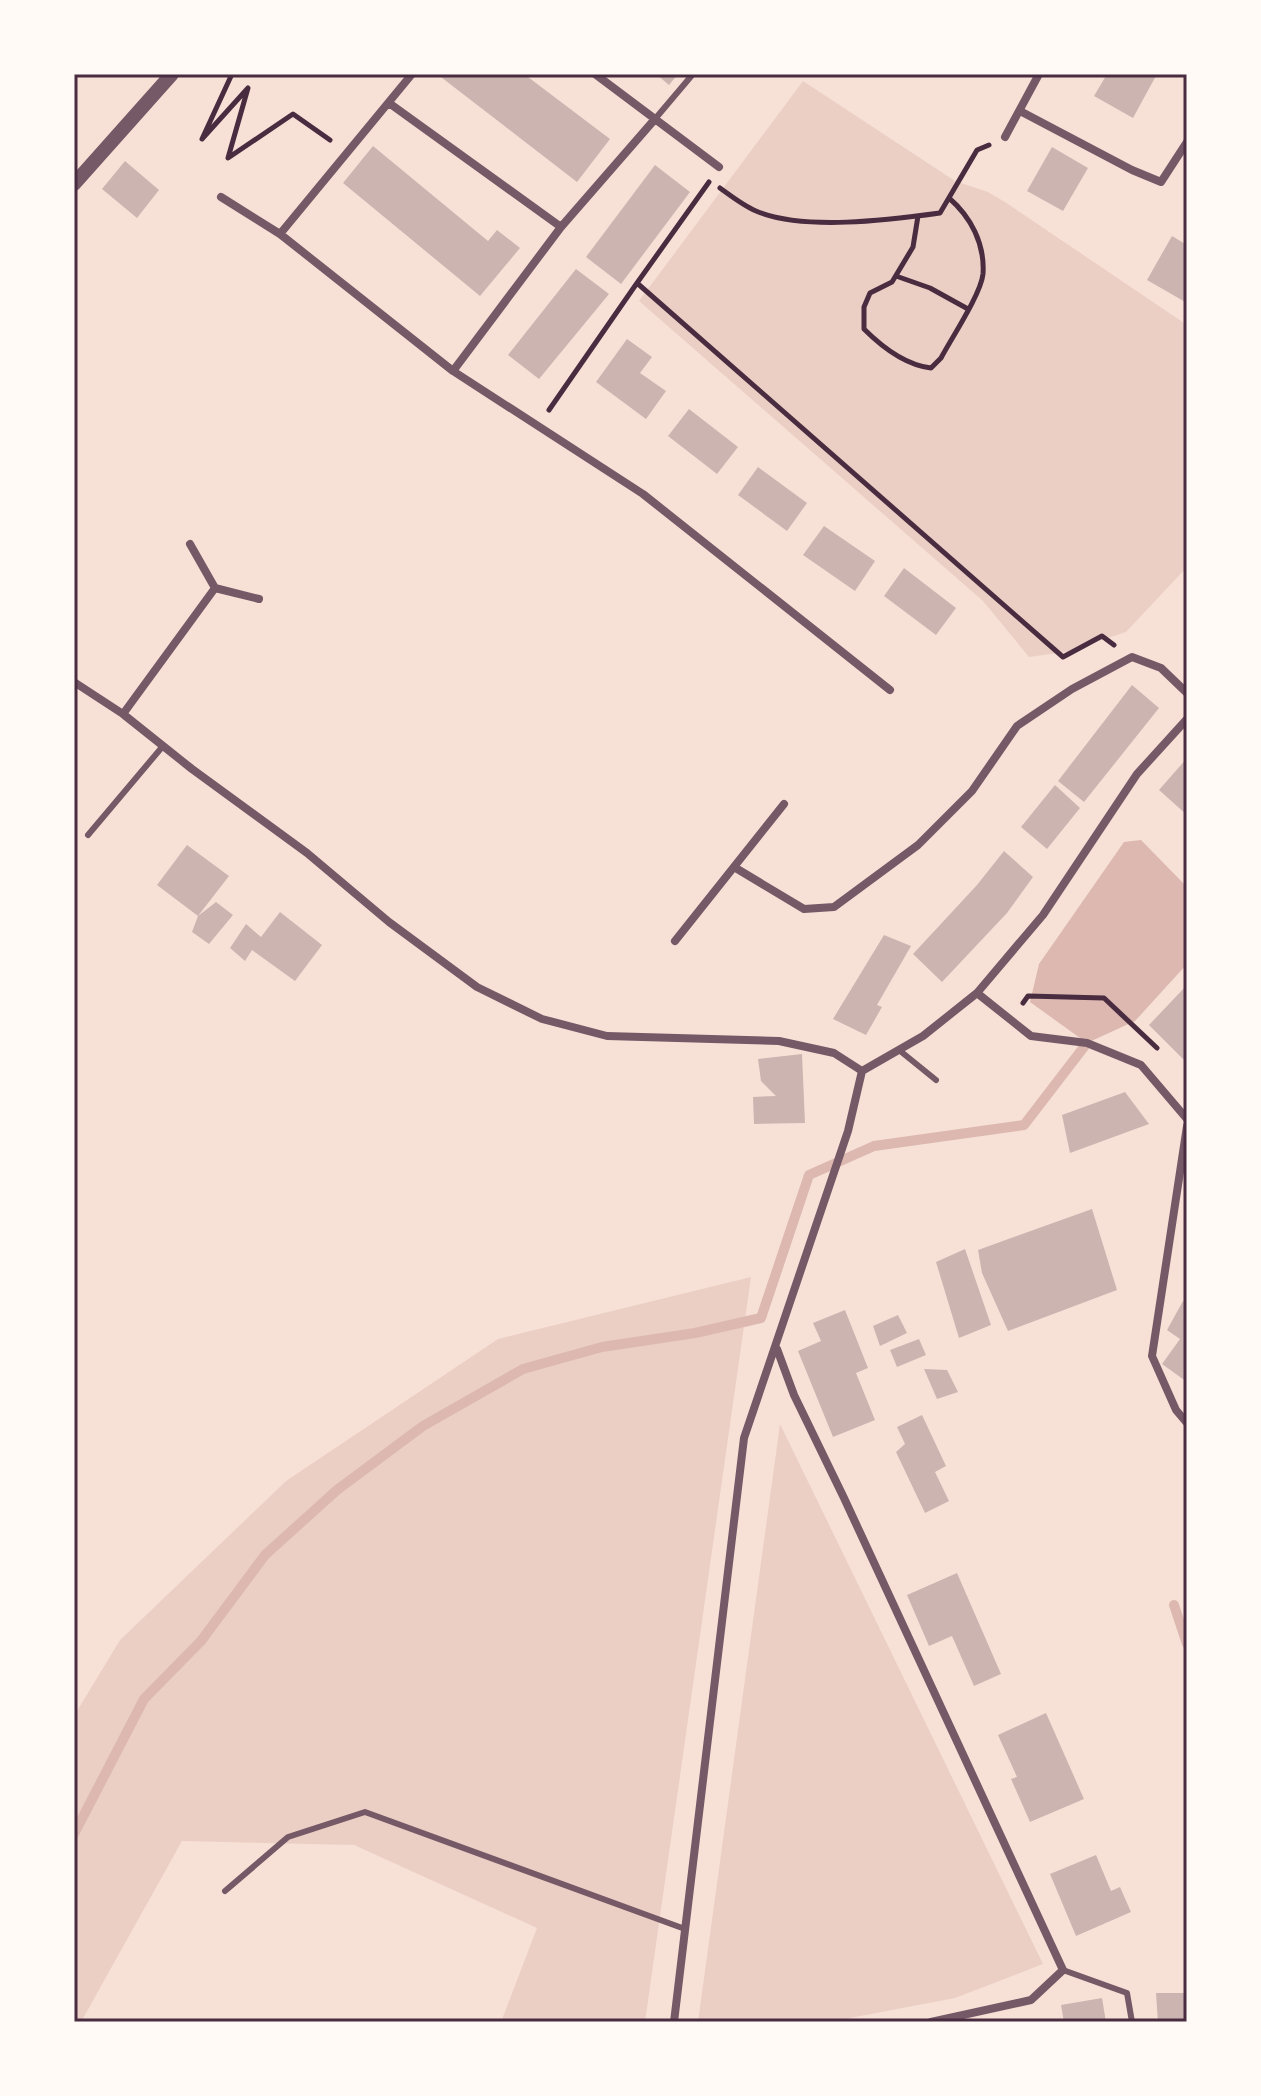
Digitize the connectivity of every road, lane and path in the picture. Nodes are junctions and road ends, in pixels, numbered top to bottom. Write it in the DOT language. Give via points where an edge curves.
graph roads {
  1 [pos="172,74"];
  2 [pos="232,74"];
  3 [pos="412,74"];
  4 [pos="595,74"];
  5 [pos="693,74"];
  6 [pos="1039,74"];
  7 [pos="389,103"];
  8 [pos="1020,111"];
  9 [pos="655,119"];
  10 [pos="1005,137"];
  11 [pos="1187,142"];
  12 [pos="347,153"];
  13 [pos="719,167"];
  14 [pos="74,184"];
  15 [pos="221,197"];
  16 [pos="949,198"];
  17 [pos="918,216"];
  18 [pos="561,227"];
  19 [pos="280,234"];
  20 [pos="896,276"];
  21 [pos="637,283"];
  22 [pos="968,309"];
  23 [pos="453,371"];
  24 [pos="537,425"];
  25 [pos="190,544"];
  26 [pos="215,588"];
  27 [pos="259,599"];
  28 [pos="1132,657"];
  29 [pos="74,682"];
  30 [pos="890,690"];
  31 [pos="1187,693"];
  32 [pos="123,714"];
  33 [pos="1187,719"];
  34 [pos="163,746"];
  35 [pos="784,804"];
  36 [pos="88,835"];
  37 [pos="734,867"];
  38 [pos="675,941"];
  39 [pos="977,993"];
  40 [pos="1012,1021"];
  41 [pos="899,1050"];
  42 [pos="1160,1050"];
  43 [pos="862,1071"];
  44 [pos="936,1080"];
  45 [pos="1187,1119"];
  46 [pos="1187,1126"];
  47 [pos="776,1348"];
  48 [pos="1187,1423"];
  49 [pos="225,1891"];
  50 [pos="685,1929"];
  51 [pos="1063,1970"];
  52 [pos="674,2022"];
  53 [pos="931,2022"];
  54 [pos="1132,2022"];
  1 -- 14 [label="street"];
  2 -- 12 [label="path" via="202,139 248,88 228,158 293,114"];
  3 -- 7 [label="street"];
  4 -- 9 [label="street"];
  5 -- 9 [label="lane"];
  6 -- 8 [label="street"];
  7 -- 12 [label="street"];
  7 -- 18 [label="street"];
  8 -- 10 [label="street"];
  8 -- 11 [label="street" via="1161,182"];
  9 -- 13 [label="street"];
  9 -- 18 [label="street"];
  10 -- 16 [label="path" via="977,150"];
  12 -- 19 [label="street"];
  15 -- 19 [label="street"];
  16 -- 17 [label="path" via="940,213"];
  16 -- 22 [label="path" via="974,228 981,254 983,277"];
  17 -- 20 [label="path" via="913,247"];
  17 -- 21 [label="path" via="786,220 757,211 710,180"];
  18 -- 23 [label="street"];
  19 -- 23 [label="street"];
  20 -- 22 [label="path"];
  20 -- 22 [label="path" via="870,293 864,329 914,366 931,368 941,358"];
  21 -- 24 [label="path"];
  21 -- 28 [label="path" via="1063,657 1102,636"];
  23 -- 24 [label="street"];
  24 -- 30 [label="street" via="643,494"];
  25 -- 26 [label="street"];
  26 -- 27 [label="street"];
  26 -- 32 [label="street"];
  28 -- 31 [label="street" via="1161,668"];
  28 -- 37 [label="street" via="1017,726 972,791 918,845 834,907 804,909"];
  29 -- 32 [label="street"];
  32 -- 34 [label="street"];
  33 -- 39 [label="street" via="1137,774 1043,915"];
  34 -- 36 [label="lane"];
  34 -- 43 [label="street" via="477,987 542,1019 607,1036 779,1041 834,1053"];
  35 -- 37 [label="street"];
  37 -- 38 [label="street"];
  39 -- 40 [label="street"];
  39 -- 41 [label="street"];
  40 -- 42 [label="path" via="1028,996 1104,998"];
  40 -- 45 [label="street" via="1031,1036 1087,1043 1141,1065"];
  41 -- 43 [label="street"];
  41 -- 44 [label="lane"];
  43 -- 47 [label="street" via="848,1131"];
  46 -- 48 [label="street" via="1152,1356"];
  47 -- 50 [label="street" via="744,1438"];
  47 -- 51 [label="street"];
  49 -- 50 [label="lane" via="288,1837 365,1812"];
  50 -- 52 [label="street"];
  51 -- 53 [label="street" via="1031,2000"];
  51 -- 54 [label="lane" via="1127,1993"];
}
